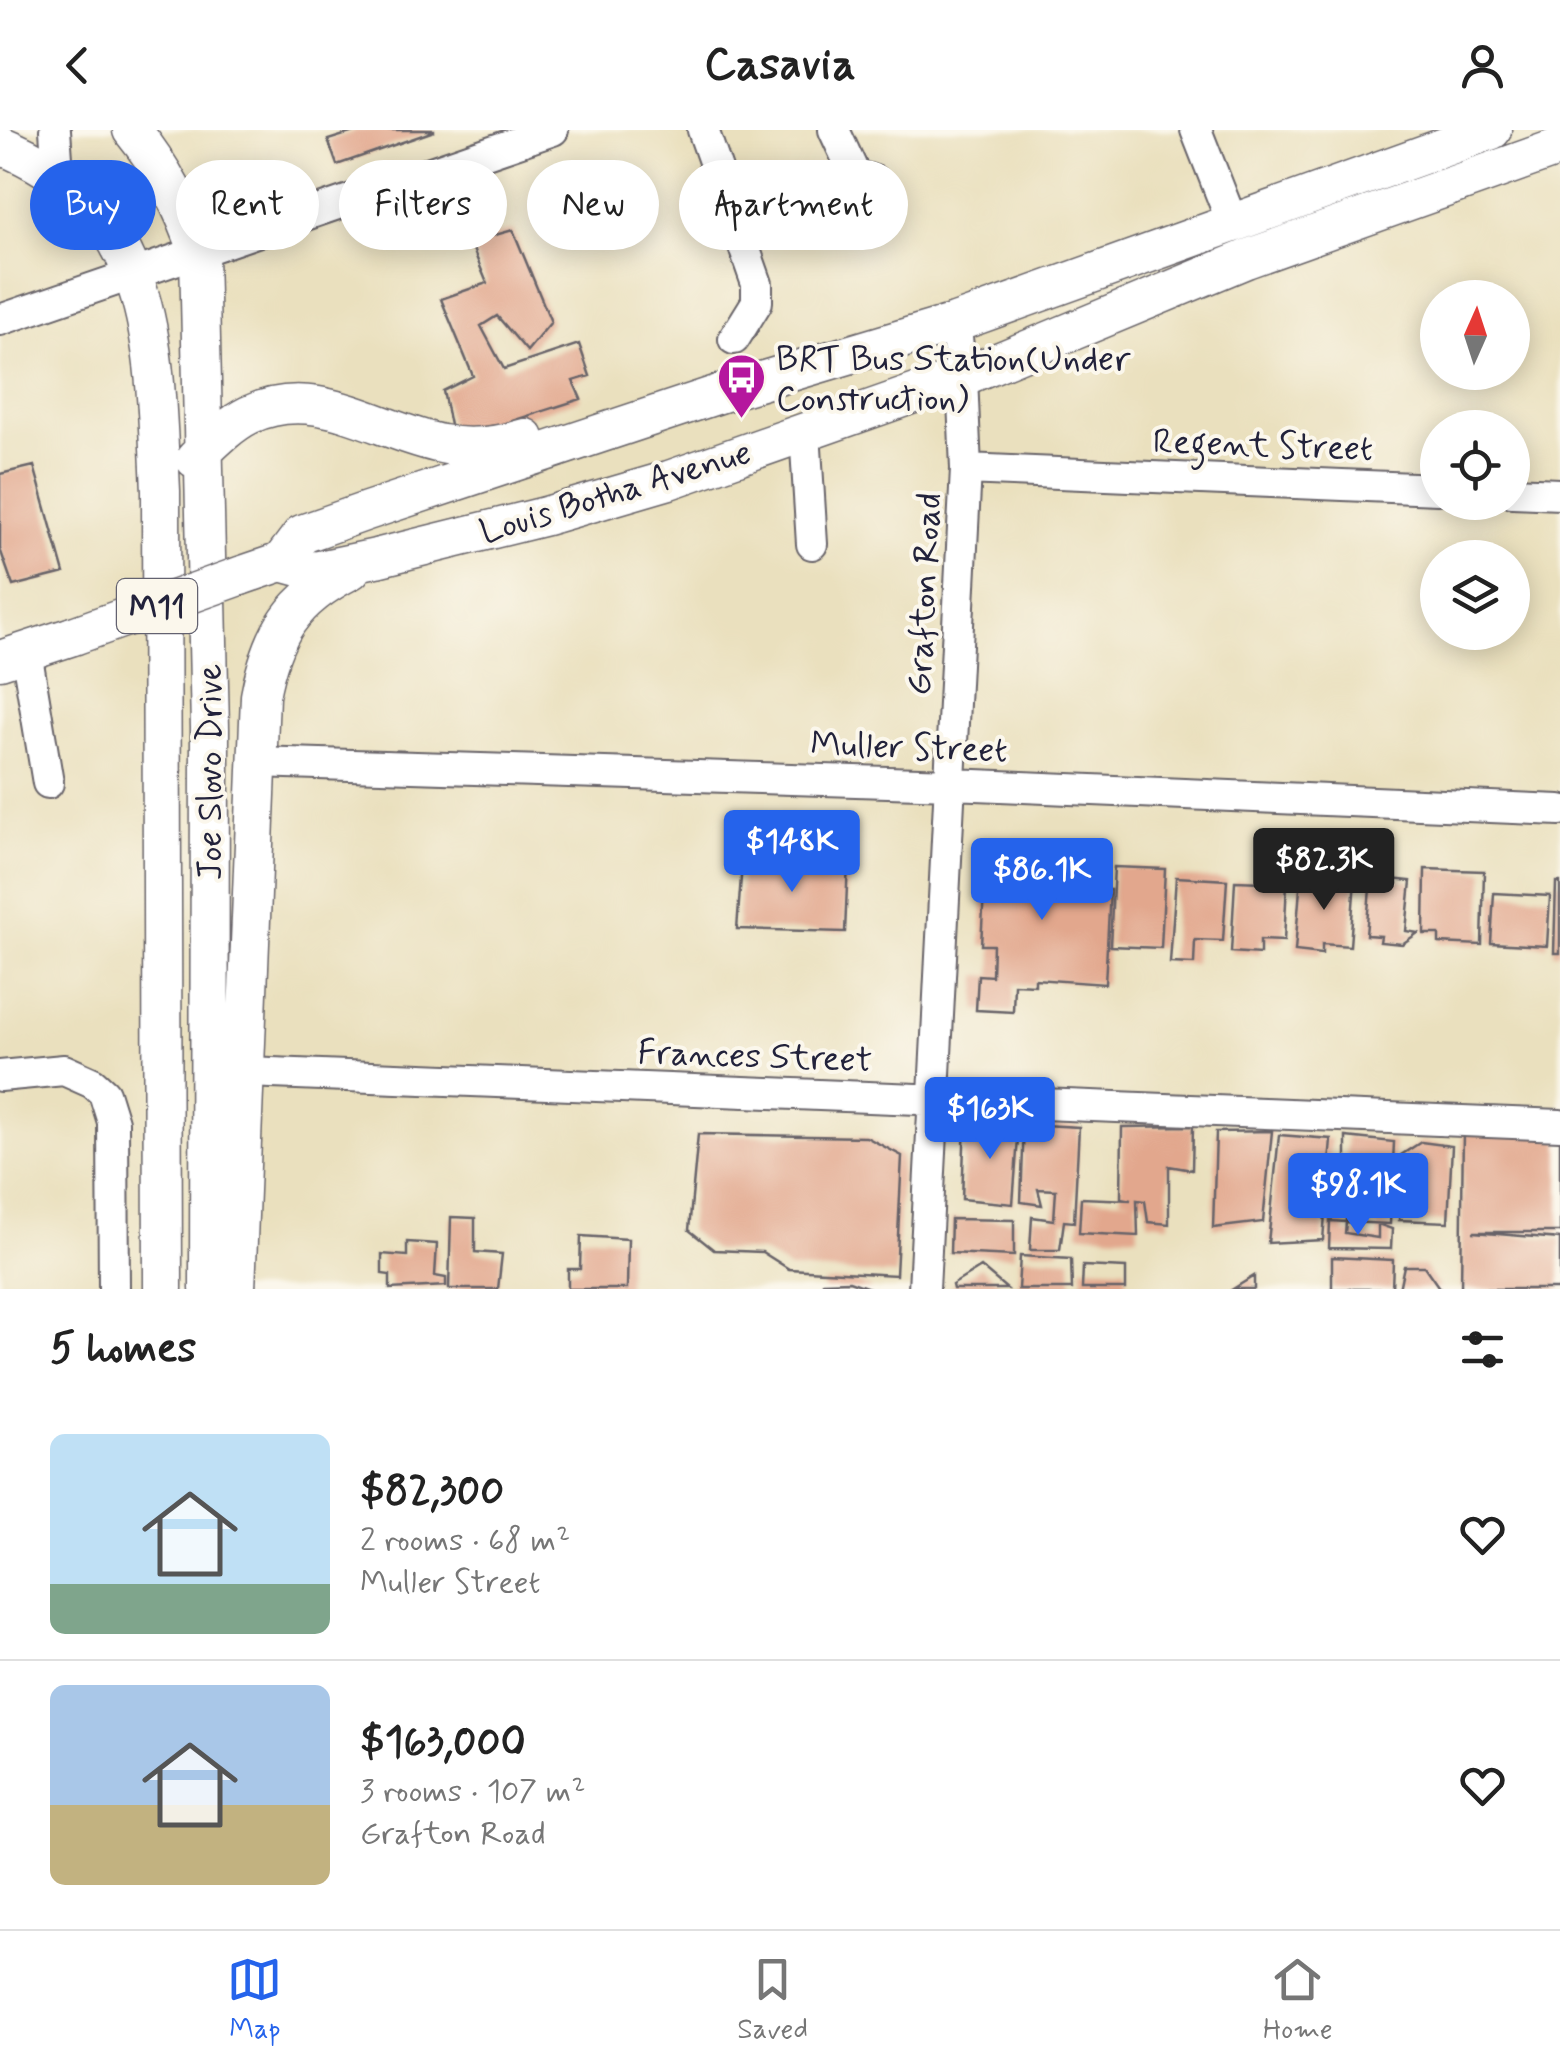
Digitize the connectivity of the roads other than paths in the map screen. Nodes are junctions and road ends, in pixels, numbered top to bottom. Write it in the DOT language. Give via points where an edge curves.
graph roads {
  1 [pos="56,130"];
  2 [pos="132,130"];
  3 [pos="704,130"];
  4 [pos="834,130"];
  5 [pos="1196,130"];
  6 [pos="1492,130"];
  7 [pos="535,133"];
  8 [pos="0,145"];
  9 [pos="1560,147"];
  10 [pos="31,160"];
  11 [pos="57,160"];
  12 [pos="848,160"];
  13 [pos="1232,222"];
  14 [pos="119,250"];
  15 [pos="199,254"];
  16 [pos="132,274"];
  17 [pos="0,320"];
  18 [pos="955,323"];
  19 [pos="734,339"];
  20 [pos="962,376"];
  21 [pos="731,390"];
  22 [pos="805,432"];
  23 [pos="206,449"];
  24 [pos="966,469"];
  25 [pos="1420,488"];
  26 [pos="161,491"];
  27 [pos="1530,493"];
  28 [pos="1560,494"];
  29 [pos="812,544"];
  30 [pos="376,558"];
  31 [pos="281,562"];
  32 [pos="13,656"];
  33 [pos="256,762"];
  34 [pos="48,782"];
  35 [pos="952,784"];
  36 [pos="1560,810"];
  37 [pos="246,1072"];
  38 [pos="0,1076"];
  39 [pos="933,1099"];
  40 [pos="1560,1124"];
  41 [pos="114,1289"];
  42 [pos="163,1289"];
  43 [pos="210,1289"];
  44 [pos="236,1289"];
  45 [pos="924,1289"];
  1 -- 11 [label="street"];
  2 -- 15 [label="main road, Joe Slovo Drive" via="181,204"];
  3 -- 19 [label="street" via="757,284 756,302"];
  4 -- 12 [label="street"];
  5 -- 13 [label="street"];
  6 -- 13 [label="main road, Louis Botha Avenue / M11"];
  7 -- 15 [label="street"];
  8 -- 10 [label="main road"];
  9 -- 20 [label="main road, Louis Botha Avenue / M11" via="1246,259"];
  13 -- 18 [label="main road, Louis Botha Avenue / M11"];
  14 -- 16 [label="main road, Joe Slovo Drive"];
  15 -- 16 [label="street"];
  15 -- 23 [label="main road, Joe Slovo Drive"];
  16 -- 17 [label="street"];
  16 -- 26 [label="main road, Joe Slovo Drive" via="155,360"];
  18 -- 20 [label="street, Grafton Road"];
  18 -- 21 [label="main road, Louis Botha Avenue / M11"];
  20 -- 22 [label="main road, Louis Botha Avenue / M11"];
  20 -- 24 [label="street, Grafton Road"];
  21 -- 23 [label="main road" via="464,448 311,403 290,404 245,417"];
  21 -- 31 [label="main road, Louis Botha Avenue / M11" via="302,534"];
  22 -- 29 [label="street"];
  22 -- 30 [label="main road, Louis Botha Avenue / M11" via="546,516"];
  23 -- 26 [label="main road"];
  23 -- 43 [label="main road, Joe Slovo Drive"];
  24 -- 25 [label="street, Regent Street"];
  24 -- 35 [label="street, Grafton Road"];
  26 -- 42 [label="main road, Joe Slovo Drive"];
  27 -- 28 [label="street"];
  30 -- 31 [label="main road, Louis Botha Avenue / M11" via="314,571"];
  30 -- 33 [label="main road" via="316,590 278,634 260,696"];
  31 -- 32 [label="main road, Louis Botha Avenue / M11, bridge"];
  32 -- 34 [label="street"];
  33 -- 35 [label="street, Muller Street"];
  33 -- 37 [label="main road"];
  35 -- 36 [label="street, Muller Street"];
  35 -- 39 [label="street, Grafton Road"];
  37 -- 39 [label="street, Frances Street"];
  37 -- 44 [label="main road"];
  38 -- 41 [label="street" via="64,1070 104,1093 110,1107"];
  39 -- 40 [label="street, Frances Street"];
  39 -- 45 [label="street, Grafton Road"];
}
